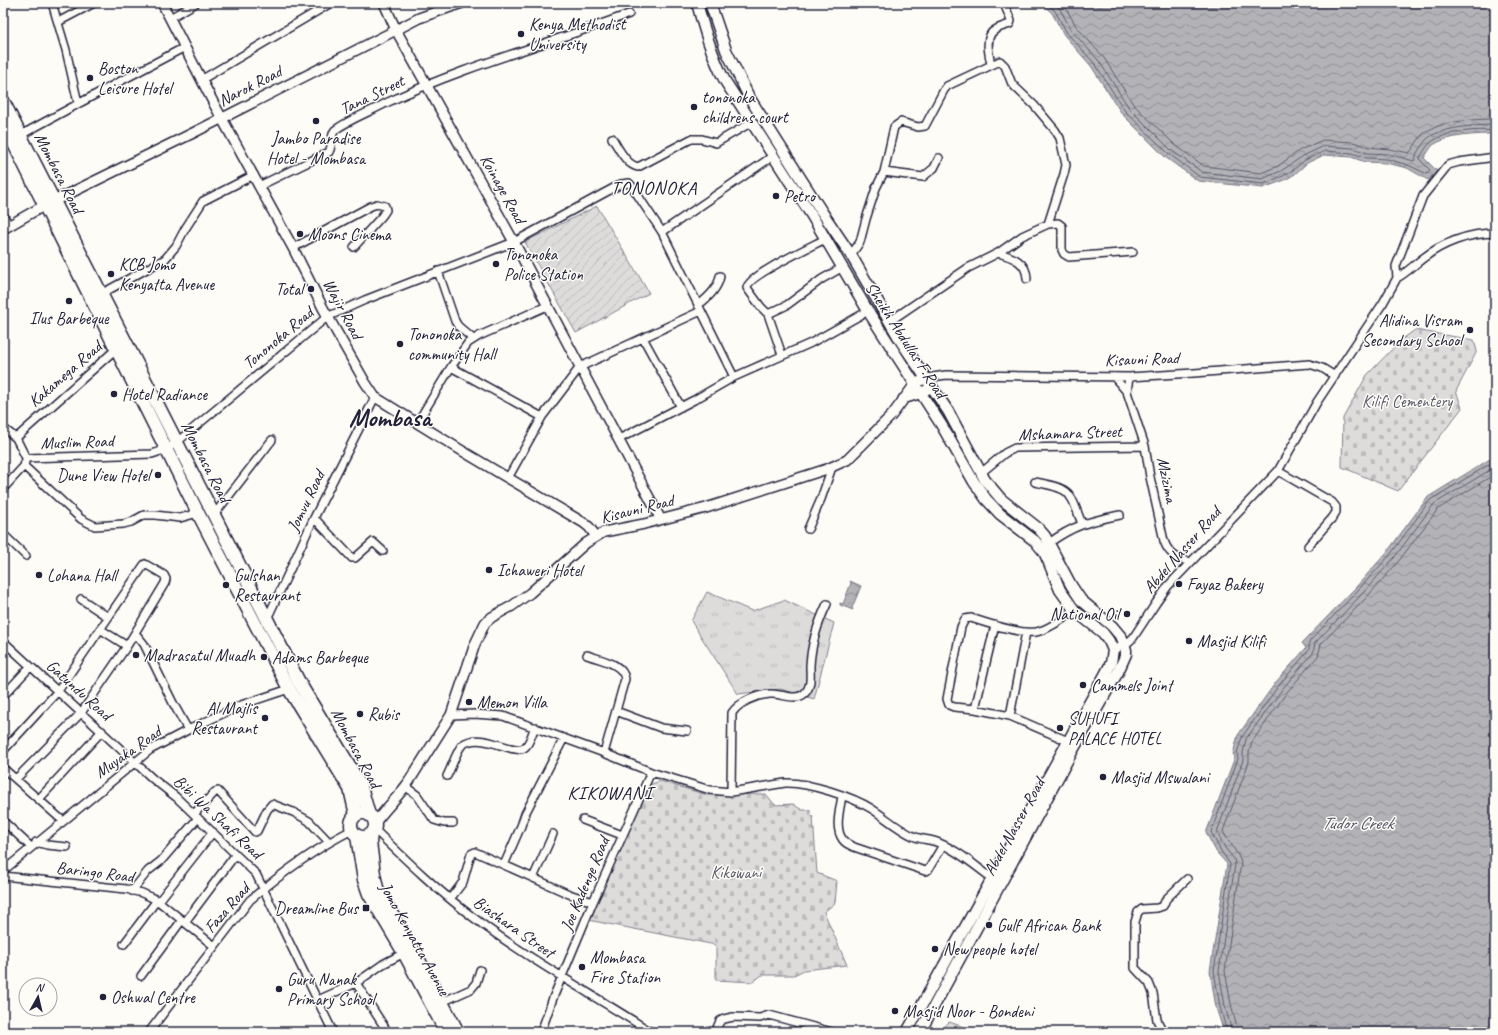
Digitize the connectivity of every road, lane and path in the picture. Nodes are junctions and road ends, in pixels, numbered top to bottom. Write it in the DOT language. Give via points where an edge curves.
graph roads {
  1 [pos="52,3"];
  2 [pos="94,3"];
  3 [pos="162,3"];
  4 [pos="196,3"];
  5 [pos="331,3"];
  6 [pos="384,3"];
  7 [pos="462,3"];
  8 [pos="697,3"];
  9 [pos="710,3"];
  10 [pos="1004,3"];
  11 [pos="629,14"];
  12 [pos="170,18"];
  13 [pos="58,22"];
  14 [pos="396,30"];
  15 [pos="185,47"];
  16 [pos="991,64"];
  17 [pos="201,80"];
  18 [pos="427,85"];
  19 [pos="3,101"];
  20 [pos="78,103"];
  21 [pos="221,118"];
  22 [pos="752,122"];
  23 [pos="4,126"];
  24 [pos="21,136"];
  25 [pos="612,138"];
  26 [pos="773,156"];
  27 [pos="1495,157"];
  28 [pos="939,158"];
  29 [pos="884,172"];
  30 [pos="254,175"];
  31 [pos="259,186"];
  32 [pos="41,187"];
  33 [pos="49,203"];
  34 [pos="3,214"];
  35 [pos="58,221"];
  36 [pos="1048,224"];
  37 [pos="6,228"];
  38 [pos="662,232"];
  39 [pos="1495,233"];
  40 [pos="825,239"];
  41 [pos="514,242"];
  42 [pos="354,247"];
  43 [pos="293,248"];
  44 [pos="1133,252"];
  45 [pos="998,253"];
  46 [pos="851,255"];
  47 [pos="843,267"];
  48 [pos="438,271"];
  49 [pos="720,276"];
  50 [pos="1397,278"];
  51 [pos="1027,280"];
  52 [pos="101,294"];
  53 [pos="547,306"];
  54 [pos="699,308"];
  55 [pos="868,311"];
  56 [pos="768,314"];
  57 [pos="327,317"];
  58 [pos="890,321"];
  59 [pos="643,338"];
  60 [pos="473,339"];
  61 [pos="116,349"];
  62 [pos="782,355"];
  63 [pos="451,367"];
  64 [pos="580,367"];
  65 [pos="1335,376"];
  66 [pos="734,377"];
  67 [pos="1114,377"];
  68 [pos="1129,377"];
  69 [pos="929,382"];
  70 [pos="915,384"];
  71 [pos="1127,392"];
  72 [pos="922,393"];
  73 [pos="375,397"];
  74 [pos="904,400"];
  75 [pos="680,407"];
  76 [pos="542,417"];
  77 [pos="417,424"];
  78 [pos="3,428"];
  79 [pos="16,438"];
  80 [pos="619,439"];
  81 [pos="272,440"];
  82 [pos="1145,446"];
  83 [pos="180,448"];
  84 [pos="169,454"];
  85 [pos="26,458"];
  86 [pos="24,466"];
  87 [pos="832,467"];
  88 [pos="1278,471"];
  89 [pos="981,473"];
  90 [pos="508,478"];
  91 [pos="1035,482"];
  92 [pos="3,489"];
  93 [pos="198,513"];
  94 [pos="214,515"];
  95 [pos="1120,515"];
  96 [pos="314,518"];
  97 [pos="660,518"];
  98 [pos="1082,524"];
  99 [pos="808,529"];
  100 [pos="3,534"];
  101 [pos="596,536"];
  102 [pos="1049,543"];
  103 [pos="1308,546"];
  104 [pos="383,551"];
  105 [pos="26,556"];
  106 [pos="1190,562"];
  107 [pos="81,599"];
  108 [pos="827,604"];
  109 [pos="1074,611"];
  110 [pos="108,617"];
  111 [pos="267,619"];
  112 [pos="995,625"];
  113 [pos="100,629"];
  114 [pos="1026,632"];
  115 [pos="135,633"];
  116 [pos="3,641"];
  117 [pos="1125,645"];
  118 [pos="126,646"];
  119 [pos="1113,650"];
  120 [pos="587,655"];
  121 [pos="30,666"];
  122 [pos="289,689"];
  123 [pos="58,691"];
  124 [pos="3,696"];
  125 [pos="975,709"];
  126 [pos="616,711"];
  127 [pos="81,713"];
  128 [pos="451,715"];
  129 [pos="1010,716"];
  130 [pos="535,727"];
  131 [pos="188,730"];
  132 [pos="102,731"];
  133 [pos="687,731"];
  134 [pos="564,738"];
  135 [pos="1068,741"];
  136 [pos="3,751"];
  137 [pos="604,753"];
  138 [pos="135,762"];
  139 [pos="3,768"];
  140 [pos="651,772"];
  141 [pos="447,776"];
  142 [pos="16,779"];
  143 [pos="406,787"];
  144 [pos="731,792"];
  145 [pos="842,796"];
  146 [pos="39,799"];
  147 [pos="356,815"];
  148 [pos="196,816"];
  149 [pos="583,820"];
  150 [pos="62,821"];
  151 [pos="3,822"];
  152 [pos="453,823"];
  153 [pos="372,825"];
  154 [pos="213,832"];
  155 [pos="355,833"];
  156 [pos="553,834"];
  157 [pos="622,835"];
  158 [pos="42,837"];
  159 [pos="329,842"];
  160 [pos="34,844"];
  161 [pos="47,845"];
  162 [pos="943,845"];
  163 [pos="67,847"];
  164 [pos="1013,850"];
  165 [pos="236,854"];
  166 [pos="504,865"];
  167 [pos="3,871"];
  168 [pos="3,876"];
  169 [pos="533,878"];
  170 [pos="992,878"];
  171 [pos="1187,878"];
  172 [pos="264,889"];
  173 [pos="132,891"];
  174 [pos="450,899"];
  175 [pos="158,901"];
  176 [pos="593,902"];
  177 [pos="982,907"];
  178 [pos="184,921"];
  179 [pos="124,944"];
  180 [pos="214,946"];
  181 [pos="404,953"];
  182 [pos="480,970"];
  183 [pos="141,976"];
  184 [pos="562,978"];
  185 [pos="356,983"];
  186 [pos="318,1000"];
  187 [pos="442,1002"];
  188 [pos="387,1031"];
  189 [pos="149,1032"];
  190 [pos="333,1032"];
  191 [pos="446,1032"];
  192 [pos="458,1032"];
  193 [pos="541,1032"];
  194 [pos="650,1032"];
  195 [pos="715,1032"];
  196 [pos="832,1032"];
  197 [pos="907,1032"];
  198 [pos="920,1032"];
  199 [pos="1162,1032"];
  1 -- 13 [label="street"];
  2 -- 13 [label="street"];
  3 -- 12 [label="street, Wajir Road"];
  4 -- 12 [label="street"];
  5 -- 17 [label="street"];
  6 -- 14 [label="street, Koinage Road"];
  7 -- 14 [label="street, Narok Road" via="419,18"];
  8 -- 22 [label="main road, Sheikh Abdullas F.Road" via="718,68"];
  9 -- 46 [label="main road, Sheikh Abdullas F.Road" via="726,50 749,97"];
  10 -- 16 [label="street" via="1011,22 990,34 988,48"];
  11 -- 18 [label="street"];
  12 -- 15 [label="street, Wajir Road"];
  13 -- 20 [label="street"];
  14 -- 18 [label="street, Koinage Road"];
  14 -- 21 [label="street, Narok Road"];
  15 -- 17 [label="street, Wajir Road"];
  15 -- 20 [label="street"];
  16 -- 29 [label="street" via="948,86 925,126 918,127 901,122 897,124 892,133"];
  16 -- 36 [label="street" via="1000,61 1003,63 1012,84 1034,105 1060,138 1066,165"];
  17 -- 21 [label="street, Wajir Road"];
  18 -- 31 [label="street, Tana Street" via="333,131 329,152"];
  18 -- 41 [label="street, Koinage Road"];
  19 -- 24 [label="highway, Mombasa Road"];
  20 -- 24 [label="street"];
  21 -- 30 [label="street, Wajir Road"];
  21 -- 33 [label="street, Narok Road"];
  22 -- 25 [label="street" via="716,143 691,139 638,166 628,162"];
  22 -- 26 [label="main road, Sheikh Abdullas F.Road"];
  23 -- 32 [label="highway, Mombasa Road"];
  24 -- 32 [label="highway, Mombasa Road"];
  26 -- 38 [label="street"];
  26 -- 40 [label="main road, Sheikh Abdullas F.Road"];
  27 -- 50 [label="street, Abdel Nasser Road" via="1452,163 1434,180 1419,204 1396,266"];
  28 -- 29 [label="street" via="934,168 923,177"];
  29 -- 46 [label="street" via="876,188 860,242"];
  30 -- 31 [label="street, Wajir Road"];
  30 -- 52 [label="street" via="203,201 176,246 165,259"];
  31 -- 43 [label="street, Wajir Road"];
  32 -- 33 [label="highway, Mombasa Road"];
  33 -- 35 [label="highway, Mombasa Road"];
  33 -- 37 [label="street, Narok Road"];
  34 -- 37 [label="street"];
  35 -- 52 [label="highway, Mombasa Road"];
  35 -- 61 [label="highway, Mombasa Road"];
  36 -- 44 [label="street" via="1058,223 1062,226 1062,250 1069,257"];
  36 -- 45 [label="street" via="1022,236"];
  38 -- 41 [label="street, Tononoka Road" via="633,188 626,183"];
  38 -- 54 [label="street"];
  39 -- 50 [label="street" via="1468,236 1448,244 1423,258"];
  40 -- 47 [label="main road, Sheikh Abdullas F.Road"];
  40 -- 56 [label="street" via="767,270 748,284 747,288 760,308"];
  41 -- 48 [label="street, Tononoka Road"];
  41 -- 53 [label="street, Koinage Road"];
  42 -- 43 [label="street" via="382,216 386,210 385,206 371,206"];
  43 -- 57 [label="street, Wajir Road"];
  45 -- 51 [label="street" via="1014,257 1021,263"];
  45 -- 58 [label="street" via="968,268"];
  46 -- 58 [label="main road, Sheikh Abdullas F.Road"];
  47 -- 55 [label="main road, Sheikh Abdullas F.Road"];
  47 -- 56 [label="street" via="787,305"];
  48 -- 57 [label="street, Tononoka Road"];
  48 -- 60 [label="street" via="455,321 460,329"];
  49 -- 54 [label="street" via="719,283"];
  50 -- 65 [label="street, Abdel Nasser Road"];
  52 -- 83 [label="highway, Mombasa Road"];
  53 -- 60 [label="street"];
  53 -- 64 [label="street, Koinage Road"];
  54 -- 59 [label="street"];
  54 -- 66 [label="street"];
  55 -- 62 [label="street" via="811,343"];
  55 -- 70 [label="main road, Sheikh Abdullas F.Road"];
  56 -- 62 [label="street"];
  57 -- 73 [label="street, Wajir Road"];
  57 -- 83 [label="street, Tononoka Road"];
  58 -- 69 [label="main road, Sheikh Abdullas F.Road"];
  59 -- 64 [label="street"];
  59 -- 75 [label="street"];
  60 -- 63 [label="street"];
  61 -- 79 [label="street, Kakamega Road"];
  61 -- 84 [label="highway, Mombasa Road"];
  62 -- 66 [label="street"];
  63 -- 76 [label="street"];
  63 -- 77 [label="street"];
  64 -- 76 [label="street"];
  64 -- 80 [label="street, Koinage Road"];
  65 -- 68 [label="street, Kisauni Road" via="1309,364"];
  65 -- 88 [label="street, Abdel Nasser Road" via="1316,402"];
  66 -- 75 [label="street"];
  67 -- 68 [label="street, Kisauni Road"];
  67 -- 69 [label="street, Kisauni Road" via="946,375"];
  67 -- 71 [label="street"];
  68 -- 71 [label="street"];
  69 -- 70 [label="street, Kisauni Road"];
  69 -- 72 [label="street, Kisauni Road"];
  69 -- 89 [label="main road, Sheikh Abdullas F.Road" via="948,411"];
  70 -- 72 [label="main road, Sheikh Abdullas F.Road"];
  70 -- 74 [label="street, Kisauni Road"];
  71 -- 82 [label="street, Mzizima"];
  72 -- 74 [label="street, Kisauni Road"];
  72 -- 109 [label="main road, Sheikh Abdullas F.Road" via="986,499 1040,547 1060,590"];
  73 -- 77 [label="street, Wajir Road"];
  73 -- 96 [label="street, Jomvu Road"];
  74 -- 87 [label="street, Kisauni Road" via="847,460"];
  75 -- 80 [label="street"];
  76 -- 90 [label="street"];
  77 -- 90 [label="street, Wajir Road"];
  78 -- 79 [label="street"];
  79 -- 85 [label="street"];
  80 -- 97 [label="street, Koinage Road"];
  81 -- 94 [label="street"];
  82 -- 89 [label="street, Mshamara Street" via="1015,448"];
  82 -- 106 [label="street, Mzizima" via="1167,550 1174,557"];
  83 -- 84 [label="highway"];
  83 -- 94 [label="highway, Mombasa Road"];
  84 -- 85 [label="street, Muslim Road"];
  84 -- 93 [label="highway, Mombasa Road"];
  85 -- 86 [label="street, Muslim Road"];
  86 -- 92 [label="street, Muslim Road"];
  86 -- 93 [label="street" via="81,519 95,526 123,524 144,515 180,518"];
  87 -- 97 [label="street, Kisauni Road" via="706,508"];
  87 -- 99 [label="street"];
  88 -- 103 [label="street" via="1332,502 1336,507 1333,517"];
  88 -- 106 [label="street, Abdel Nasser Road"];
  89 -- 102 [label="main road, Sheikh Abdullas F.Road" via="1001,499 1038,528"];
  90 -- 101 [label="street, Wajir Road" via="584,523"];
  91 -- 98 [label="street" via="1061,488 1069,493"];
  93 -- 122 [label="highway, Mombasa Road"];
  94 -- 111 [label="highway, Mombasa Road"];
  95 -- 98 [label="street"];
  96 -- 104 [label="street" via="352,558 373,542"];
  96 -- 111 [label="street, Jomvu Road"];
  97 -- 101 [label="street, Kisauni Road"];
  98 -- 102 [label="street"];
  100 -- 105 [label="street"];
  101 -- 128 [label="street, Kisauni Road" via="524,597 485,623 475,644"];
  102 -- 117 [label="main road, Sheikh Abdullas F.Road" via="1081,600 1112,626"];
  106 -- 117 [label="street, Abdel Nasser Road" via="1168,586 1136,635"];
  107 -- 110 [label="street"];
  108 -- 144 [label="street" via="816,632 810,665 810,683 805,693 796,697 770,694 739,705 732,712"];
  109 -- 114 [label="street" via="1041,630"];
  109 -- 119 [label="main road, Sheikh Abdullas F.Road" via="1106,637"];
  110 -- 113 [label="street"];
  110 -- 115 [label="street" via="145,564 164,575 166,581"];
  111 -- 153 [label="highway, Mombasa Road" via="300,684 361,787"];
  112 -- 114 [label="street"];
  112 -- 125 [label="street"];
  112 -- 125 [label="street" via="971,618 965,619 961,627 947,699 954,707"];
  113 -- 118 [label="street"];
  113 -- 123 [label="street"];
  114 -- 129 [label="street"];
  115 -- 118 [label="street"];
  115 -- 131 [label="street" via="144,644"];
  116 -- 121 [label="street, Gatundu Road"];
  117 -- 119 [label="street"];
  117 -- 164 [label="main road, Abdel Nasser Road" via="1126,654 1118,672"];
  118 -- 127 [label="street"];
  119 -- 135 [label="main road, Abdel Nasser Road" via="1111,663"];
  120 -- 126 [label="street" via="612,664 623,672 625,679"];
  121 -- 123 [label="street, Gatundu Road"];
  121 -- 124 [label="street"];
  122 -- 131 [label="street, Muyaka Road" via="241,705"];
  122 -- 147 [label="highway, Mombasa Road" via="350,789"];
  123 -- 127 [label="street, Gatundu Road"];
  123 -- 136 [label="street"];
  125 -- 129 [label="street"];
  126 -- 133 [label="street" via="661,728"];
  126 -- 137 [label="street"];
  127 -- 132 [label="street, Gatundu Road"];
  127 -- 142 [label="street"];
  128 -- 130 [label="street" via="503,716"];
  128 -- 143 [label="street, Kisauni Road"];
  129 -- 135 [label="street"];
  130 -- 134 [label="street"];
  130 -- 141 [label="street" via="522,749 516,750 485,741 471,740 461,746"];
  131 -- 138 [label="street, Muyaka Road" via="150,750"];
  132 -- 138 [label="street, Gatundu Road"];
  132 -- 146 [label="street"];
  134 -- 137 [label="street"];
  134 -- 166 [label="street" via="525,814"];
  135 -- 164 [label="main road, Abdel Nasser Road"];
  137 -- 140 [label="street"];
  138 -- 148 [label="street, Bibi Wa Shafi Road"];
  138 -- 150 [label="street, Muyaka Road"];
  139 -- 142 [label="street"];
  140 -- 144 [label="street" via="710,790"];
  140 -- 157 [label="street, Joe Kadenge Road"];
  142 -- 146 [label="street"];
  143 -- 152 [label="street" via="418,795 434,820"];
  143 -- 153 [label="street, Kisauni Road"];
  144 -- 145 [label="street" via="792,783 812,786"];
  145 -- 162 [label="street" via="871,809 912,836"];
  145 -- 162 [label="street" via="838,822 840,833 844,841 854,847 925,871"];
  146 -- 150 [label="street"];
  147 -- 153 [label="highway" via="363,813"];
  147 -- 155 [label="highway, Jomo Kenyatta Avenue" via="351,822"];
  148 -- 154 [label="street, Bibi Wa Shafi Road"];
  148 -- 159 [label="street" via="218,791 255,832 272,804 309,821"];
  148 -- 173 [label="street" via="162,861 148,871"];
  149 -- 157 [label="street"];
  150 -- 158 [label="street, Muyaka Road"];
  151 -- 160 [label="street"];
  153 -- 155 [label="highway" via="364,837"];
  153 -- 174 [label="street, Biashara Street" via="424,878"];
  153 -- 187 [label="highway, Mombasa Road" via="370,842 377,888"];
  154 -- 165 [label="street, Bibi Wa Shafi Road"];
  154 -- 175 [label="street"];
  155 -- 159 [label="street, Faza Road"];
  155 -- 181 [label="highway, Jomo Kenyatta Avenue" via="366,888"];
  156 -- 169 [label="street"];
  157 -- 176 [label="street, Joe Kadenge Road"];
  158 -- 160 [label="street, Muyaka Road"];
  158 -- 161 [label="street"];
  159 -- 172 [label="street, Faza Road"];
  160 -- 161 [label="street"];
  160 -- 167 [label="street, Muyaka Road"];
  161 -- 163 [label="street"];
  162 -- 170 [label="street"];
  164 -- 170 [label="main road, Abdel Nasser Road"];
  164 -- 177 [label="main road, Abdel Nasser Road"];
  165 -- 172 [label="street, Bibi Wa Shafi Road" via="254,871"];
  165 -- 178 [label="street"];
  166 -- 169 [label="street"];
  166 -- 174 [label="street" via="473,852 463,882"];
  168 -- 173 [label="street, Baringo Road"];
  169 -- 176 [label="street"];
  170 -- 177 [label="main road, Abdel Nasser Road"];
  171 -- 199 [label="street" via="1166,899 1163,906 1142,909 1138,912 1135,922 1135,968 1149,983"];
  172 -- 180 [label="street, Faza Road" via="250,900"];
  172 -- 186 [label="street, Bibi Wa Shafi Road"];
  173 -- 175 [label="street, Baringo Road"];
  174 -- 184 [label="street, Biashara Street"];
  175 -- 178 [label="street, Baringo Road"];
  175 -- 179 [label="street"];
  176 -- 184 [label="street, Joe Kadenge Road"];
  177 -- 197 [label="main road, Abdel Nasser Road"];
  177 -- 198 [label="main road, Abdel Nasser Road"];
  178 -- 180 [label="street, Baringo Road"];
  178 -- 183 [label="street"];
  180 -- 189 [label="street, Faza Road"];
  181 -- 185 [label="street"];
  181 -- 191 [label="highway, Jomo Kenyatta Avenue"];
  182 -- 187 [label="street" via="471,989"];
  184 -- 193 [label="street, Joe Kadenge Road"];
  184 -- 194 [label="street, Biashara Street"];
  185 -- 186 [label="street"];
  185 -- 188 [label="street"];
  186 -- 190 [label="street, Bibi Wa Shafi Road"];
  187 -- 192 [label="highway, Mombasa Road"];
  195 -- 196 [label="street" via="720,1021 724,1019 760,1018 769,1015"];
}
